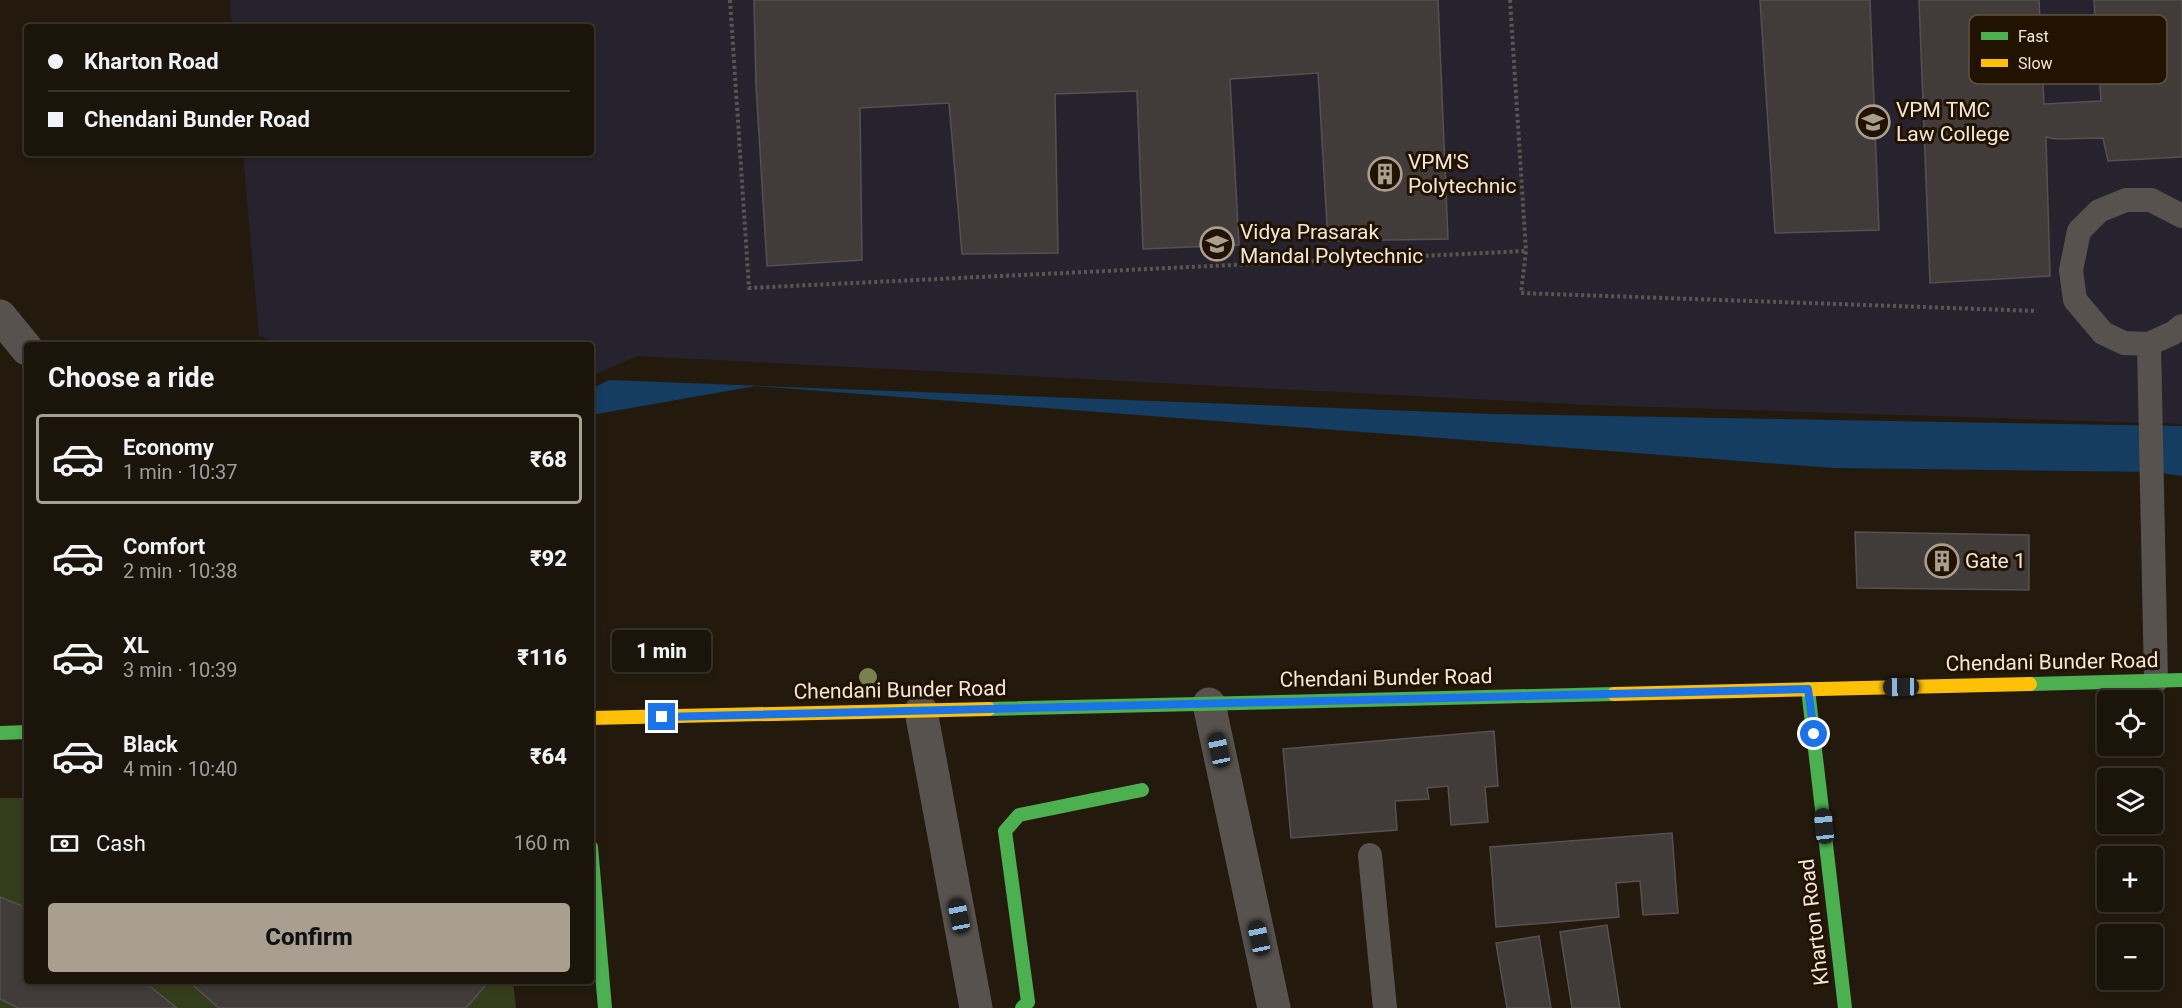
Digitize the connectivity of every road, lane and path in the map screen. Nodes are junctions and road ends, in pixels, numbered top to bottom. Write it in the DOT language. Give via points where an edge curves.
graph roads {
  1 [pos="730,0"];
  2 [pos="1510,0"];
  3 [pos="2182,216"];
  4 [pos="1526,251"];
  5 [pos="2043,311"];
  6 [pos="0,316"];
  7 [pos="2182,326"];
  8 [pos="2149,344"];
  9 [pos="24,345"];
  10 [pos="2182,680"];
  11 [pos="2156,681"];
  12 [pos="1808,689"];
  13 [pos="1209,704"];
  14 [pos="921,711"];
  15 [pos="594,718"];
  16 [pos="24,732"];
  17 [pos="0,733"];
  18 [pos="1142,790"];
  19 [pos="1370,855"];
  20 [pos="594,882"];
  21 [pos="605,1008"];
  22 [pos="976,1008"];
  23 [pos="1022,1008"];
  24 [pos="1274,1008"];
  25 [pos="1385,1008"];
  26 [pos="1845,1008"];
  1 -- 4 [label="path" via="749,288"];
  2 -- 4 [label="path"];
  3 -- 8 [label="lane" via="2151,200 2126,200 2099,211 2079,231 2071,270 2075,300 2103,333 2124,343"];
  4 -- 5 [label="path" via="1521,293"];
  6 -- 9 [label="street"];
  7 -- 8 [label="lane"];
  8 -- 11 [label="lane"];
  10 -- 11 [label="main road, Chendani Bunder Road"];
  11 -- 12 [label="main road, Chendani Bunder Road"];
  12 -- 13 [label="main road, Chendani Bunder Road"];
  12 -- 26 [label="main road, Kharton Road"];
  13 -- 14 [label="main road, Chendani Bunder Road"];
  13 -- 24 [label="street"];
  14 -- 15 [label="main road, Chendani Bunder Road"];
  14 -- 22 [label="street"];
  16 -- 17 [label="main road"];
  18 -- 23 [label="main road" via="1019,815 1005,831 1028,1002"];
  19 -- 25 [label="lane"];
  20 -- 21 [label="main road"];
}
